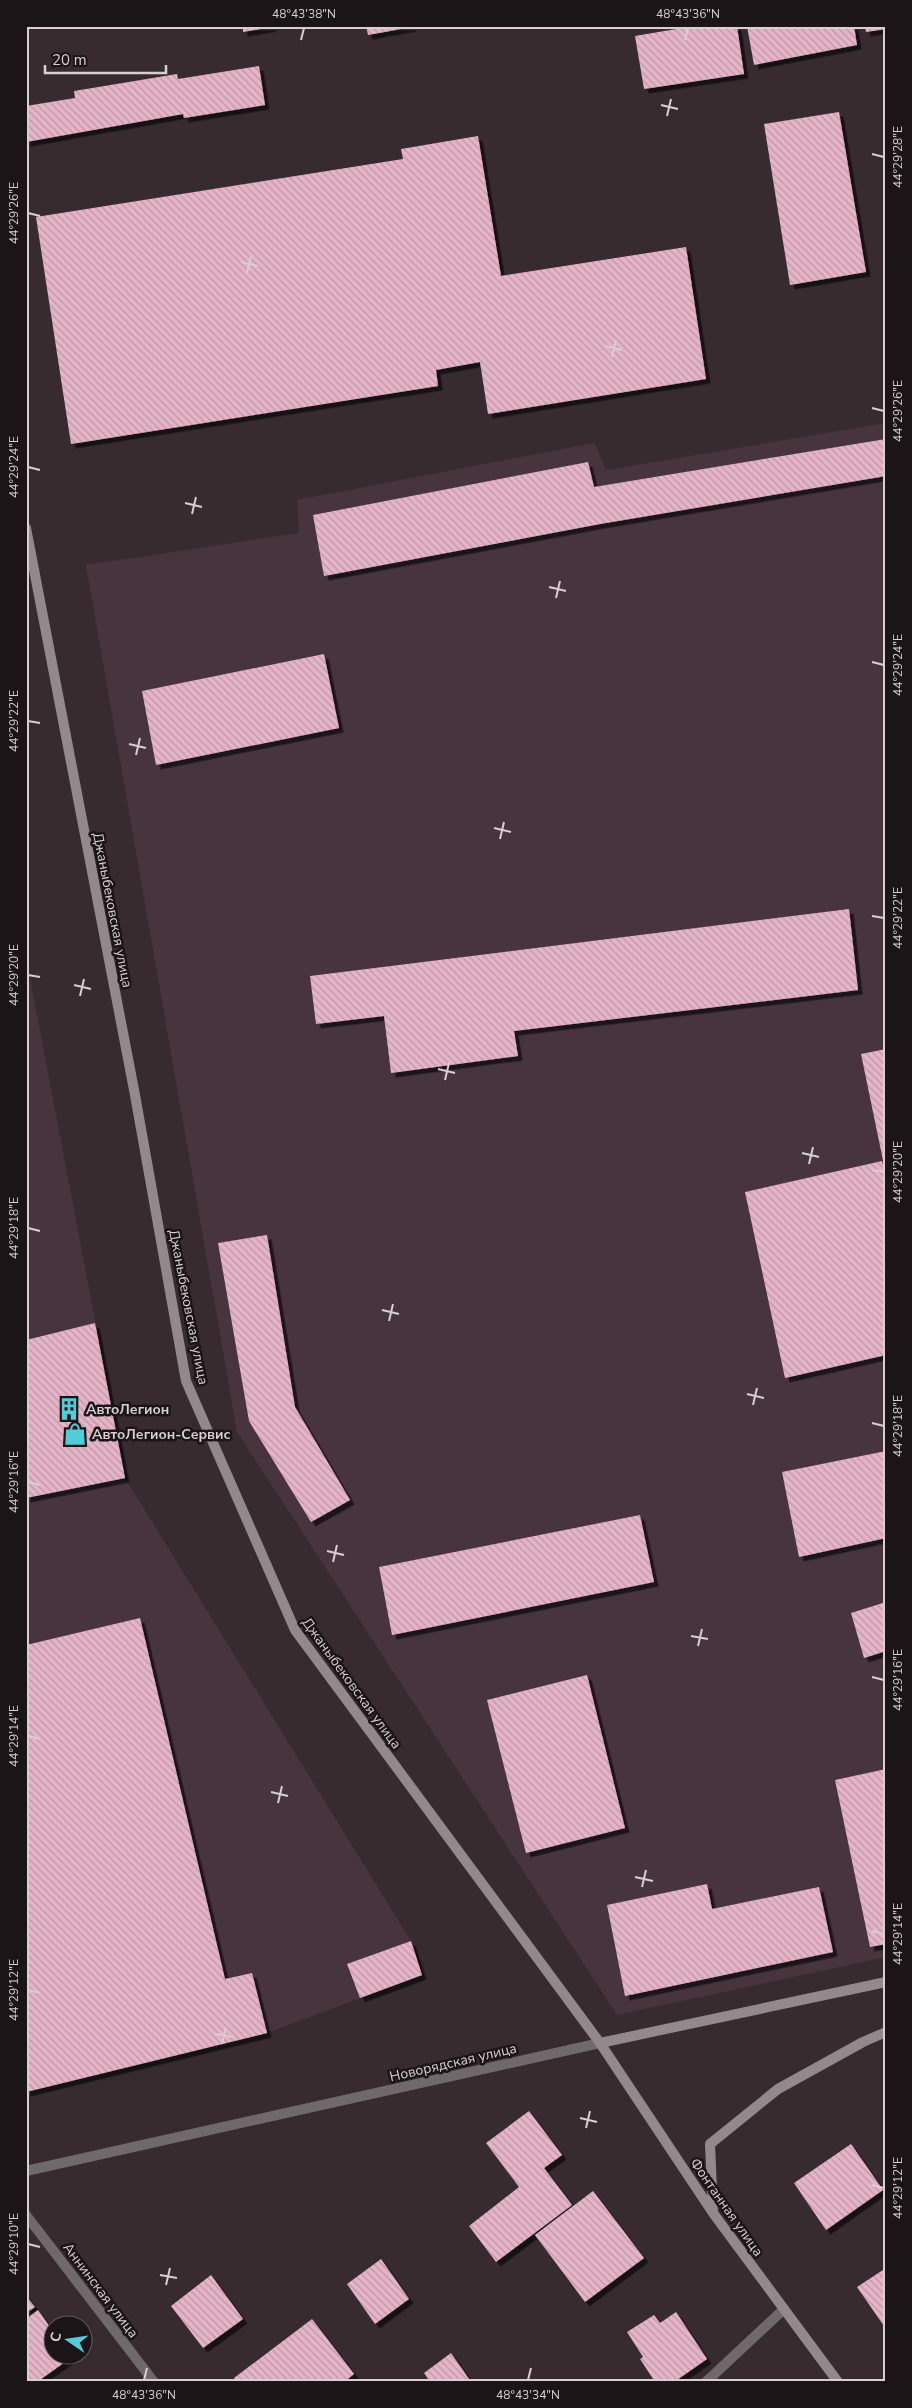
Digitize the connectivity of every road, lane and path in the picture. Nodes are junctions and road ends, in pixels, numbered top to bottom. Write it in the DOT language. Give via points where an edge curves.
graph roads {
  1 [pos="26,528"];
  2 [pos="30,562"];
  3 [pos="886,1982"];
  4 [pos="886,2032"];
  5 [pos="600,2043"];
  6 [pos="26,2171"];
  7 [pos="713,2213"];
  8 [pos="26,2215"];
  9 [pos="784,2309"];
  10 [pos="154,2382"];
  11 [pos="706,2382"];
  12 [pos="838,2382"];
  1 -- 2 [label="main road, Джаныбековская улица"];
  2 -- 5 [label="main road, Джаныбековская улица" via="133,1085 186,1381 295,1630"];
  3 -- 5 [label="main road, Новорядская улица"];
  4 -- 7 [label="main road" via="778,2089 710,2144"];
  5 -- 6 [label="street, Новорядская улица"];
  5 -- 7 [label="main road, Фонтанная улица"];
  7 -- 9 [label="main road, Фонтанная улица"];
  8 -- 10 [label="street, Аннинская улица"];
  9 -- 11 [label="street"];
  9 -- 12 [label="main road, Фонтанная улица"];
}
